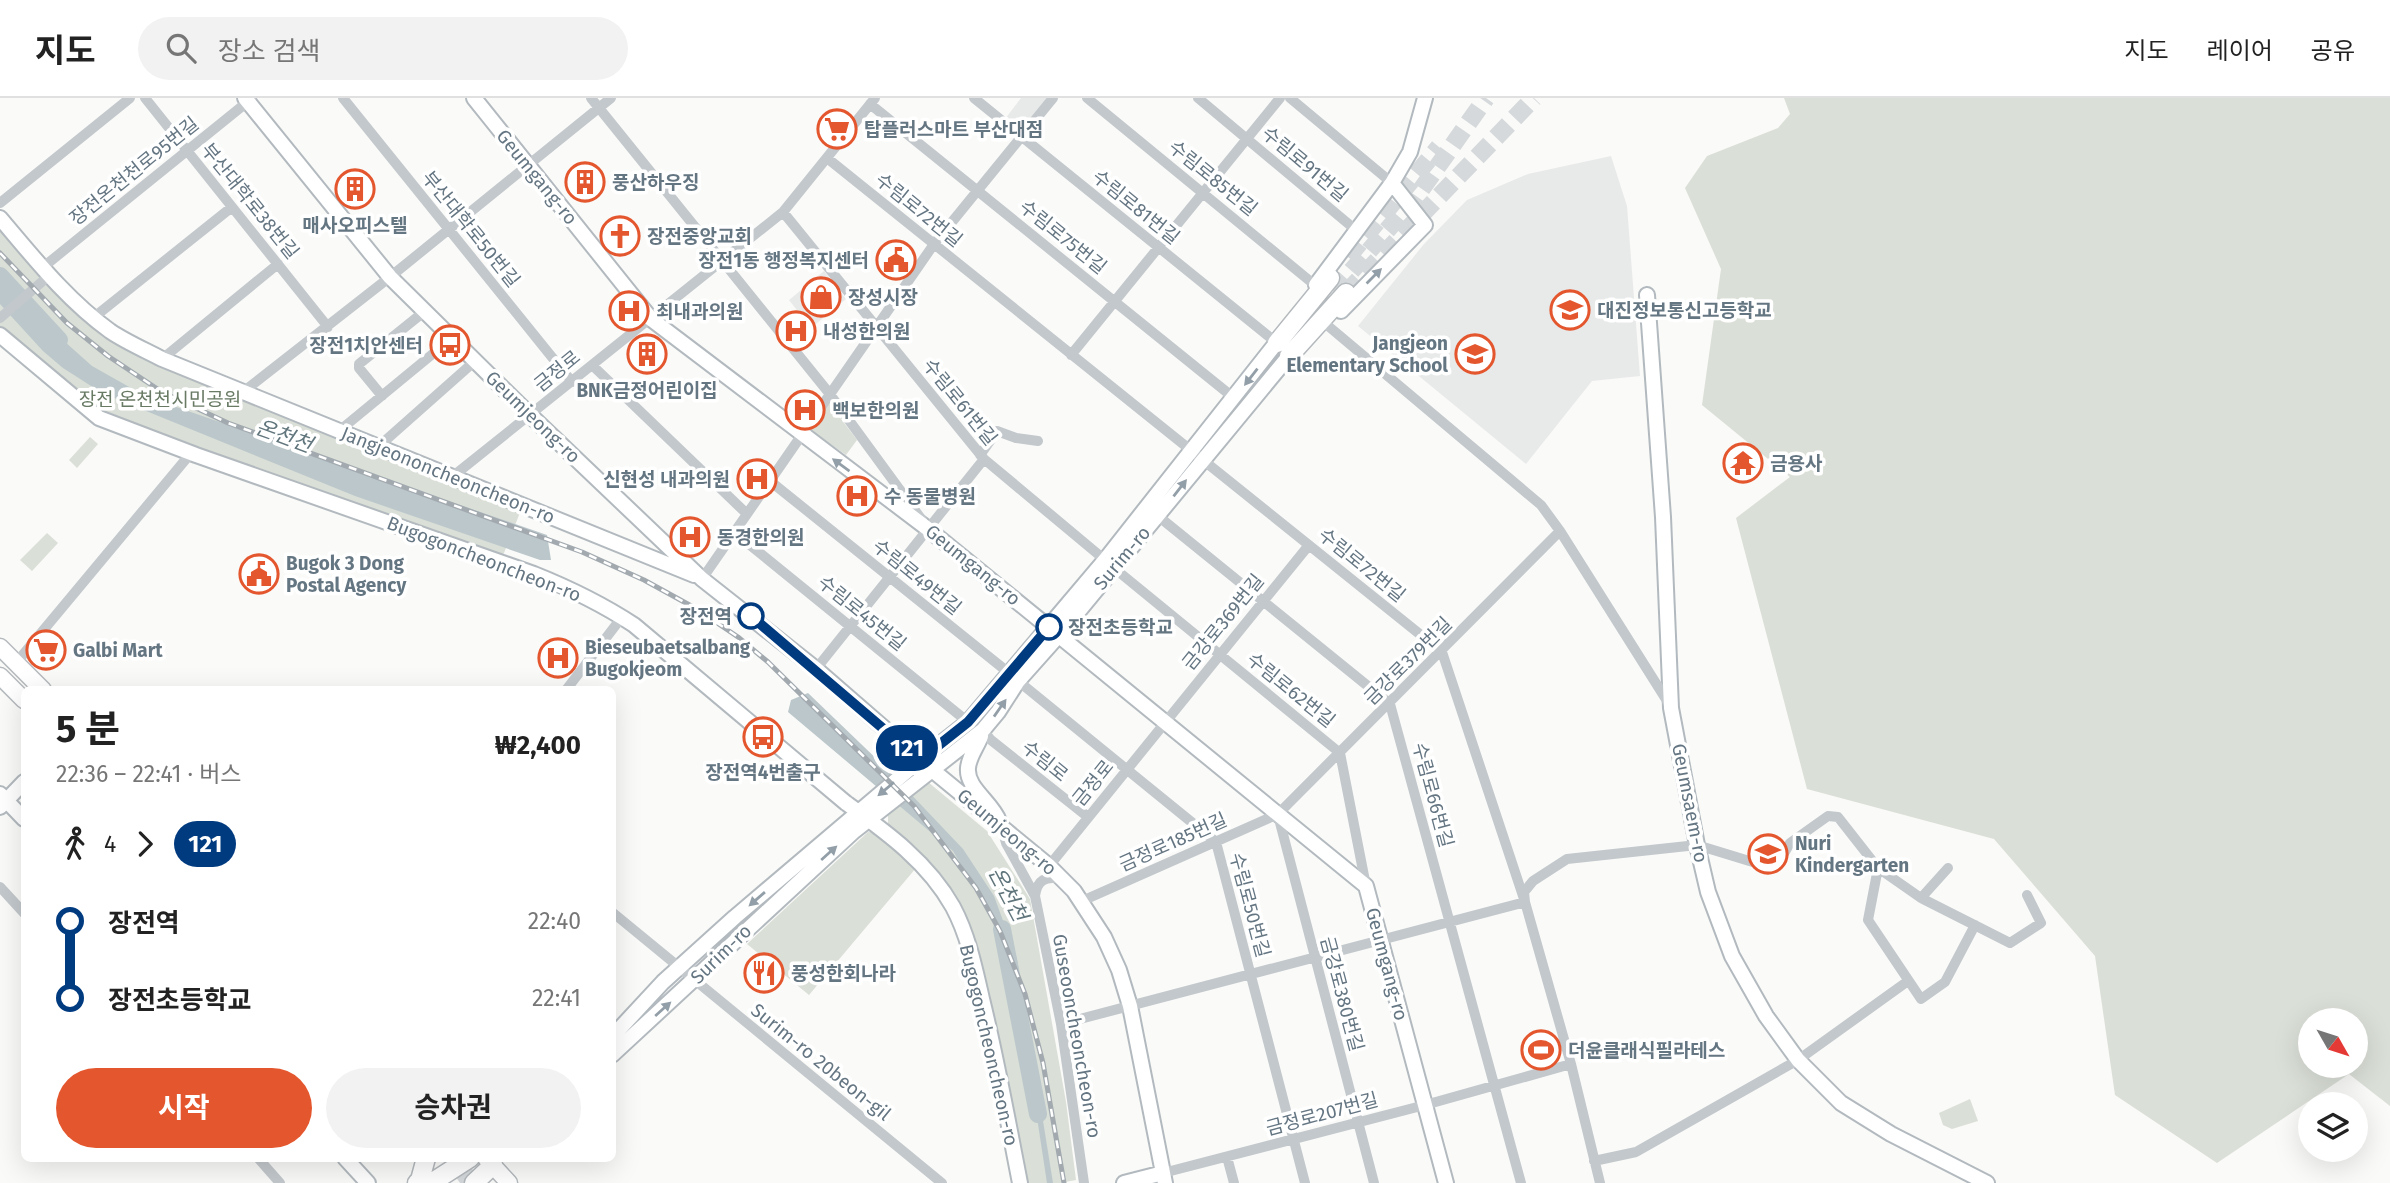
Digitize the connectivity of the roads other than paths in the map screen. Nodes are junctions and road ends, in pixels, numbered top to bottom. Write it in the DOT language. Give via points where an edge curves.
graph roads {
  1 [pos="130,98"];
  2 [pos="145,98"];
  3 [pos="343,98"];
  4 [pos="474,98"];
  5 [pos="591,98"];
  6 [pos="611,98"];
  7 [pos="974,98"];
  8 [pos="1053,98"];
  9 [pos="1087,98"];
  10 [pos="1198,98"];
  11 [pos="1280,98"];
  12 [pos="1290,98"];
  13 [pos="1425,98"];
  14 [pos="248,99"];
  15 [pos="872,101"];
  16 [pos="599,108"];
  17 [pos="1021,137"];
  18 [pos="1248,138"];
  19 [pos="186,149"];
  20 [pos="827,158"];
  21 [pos="528,166"];
  22 [pos="1392,183"];
  23 [pos="978,190"];
  24 [pos="1203,192"];
  25 [pos="0,203"];
  26 [pos="232,207"];
  27 [pos="783,212"];
  28 [pos="0,218"];
  29 [pos="448,229"];
  30 [pos="1357,231"];
  31 [pos="934,244"];
  32 [pos="1159,248"];
  33 [pos="722,261"];
  34 [pos="278,264"];
  35 [pos="45,275"];
  36 [pos="390,277"];
  37 [pos="1323,282"];
  38 [pos="1346,293"];
  39 [pos="1647,295"];
  40 [pos="1115,301"];
  41 [pos="425,311"];
  42 [pos="0,318"];
  43 [pos="93,318"];
  44 [pos="651,319"];
  45 [pos="1326,320"];
  46 [pos="328,327"];
  47 [pos="876,327"];
  48 [pos="0,335"];
  49 [pos="452,338"];
  50 [pos="1283,349"];
  51 [pos="1072,355"];
  52 [pos="162,359"];
  53 [pos="475,361"];
  54 [pos="593,366"];
  55 [pos="572,382"];
  56 [pos="243,392"];
  57 [pos="829,393"];
  58 [pos="382,396"];
  59 [pos="1234,398"];
  60 [pos="530,415"];
  61 [pos="340,431"];
  62 [pos="802,436"];
  63 [pos="1038,441"];
  64 [pos="378,447"];
  65 [pos="191,453"];
  66 [pos="1197,455"];
  67 [pos="982,457"];
  68 [pos="452,477"];
  69 [pos="770,481"];
  70 [pos="747,514"];
  71 [pos="1158,516"];
  72 [pos="928,529"];
  73 [pos="1560,531"];
  74 [pos="734,532"];
  75 [pos="1309,545"];
  76 [pos="1109,564"];
  77 [pos="889,577"];
  78 [pos="702,579"];
  79 [pos="1264,601"];
  80 [pos="622,617"];
  81 [pos="851,626"];
  82 [pos="1054,631"];
  83 [pos="0,648"];
  84 [pos="1442,652"];
  85 [pos="1220,654"];
  86 [pos="16,663"];
  87 [pos="816,669"];
  88 [pos="0,676"];
  89 [pos="1013,677"];
  90 [pos="39,686"];
  91 [pos="569,686"];
  92 [pos="21,697"];
  93 [pos="1390,704"];
  94 [pos="1671,708"];
  95 [pos="968,722"];
  96 [pos="1165,722"];
  97 [pos="983,730"];
  98 [pos="1340,753"];
  99 [pos="925,764"];
  100 [pos="1127,770"];
  101 [pos="21,784"];
  102 [pos="2,800"];
  103 [pos="867,813"];
  104 [pos="1278,814"];
  105 [pos="21,816"];
  106 [pos="1088,817"];
  107 [pos="1001,826"];
  108 [pos="1216,842"];
  109 [pos="1697,845"];
  110 [pos="1049,866"];
  111 [pos="1878,868"];
  112 [pos="1948,868"];
  113 [pos="1064,880"];
  114 [pos="1366,886"];
  115 [pos="0,887"];
  116 [pos="2027,895"];
  117 [pos="1035,896"];
  118 [pos="1921,898"];
  119 [pos="1082,901"];
  120 [pos="1525,902"];
  121 [pos="21,910"];
  122 [pos="616,915"];
  123 [pos="1450,922"];
  124 [pos="1975,925"];
  125 [pos="1382,941"];
  126 [pos="1315,959"];
  127 [pos="679,968"];
  128 [pos="1251,975"];
  129 [pos="694,980"];
  130 [pos="1908,981"];
  131 [pos="1130,1006"];
  132 [pos="1061,1024"];
  133 [pos="616,1033"];
  134 [pos="616,1051"];
  135 [pos="1798,1060"];
  136 [pos="1571,1064"];
  137 [pos="1494,1086"];
  138 [pos="1425,1105"];
  139 [pos="1358,1122"];
  140 [pos="1293,1139"];
  141 [pos="1227,1157"];
  142 [pos="1594,1161"];
  143 [pos="262,1162"];
  144 [pos="349,1162"];
  145 [pos="418,1162"];
  146 [pos="425,1162"];
  147 [pos="462,1162"];
  148 [pos="466,1162"];
  149 [pos="492,1162"];
  150 [pos="494,1162"];
  151 [pos="1164,1178"];
  152 [pos="479,1181"];
  153 [pos="280,1183"];
  154 [pos="368,1183"];
  155 [pos="410,1183"];
  156 [pos="417,1183"];
  157 [pos="431,1183"];
  158 [pos="509,1183"];
  159 [pos="942,1183"];
  160 [pos="1020,1183"];
  161 [pos="1084,1183"];
  162 [pos="1124,1183"];
  163 [pos="1234,1183"];
  164 [pos="1304,1183"];
  165 [pos="1374,1183"];
  166 [pos="1446,1183"];
  167 [pos="1521,1183"];
  168 [pos="1601,1183"];
  169 [pos="1986,1183"];
  1 -- 25 [label="street"];
  2 -- 19 [label="street, 부산대학로38번길"];
  3 -- 29 [label="street, 부산대학로50번길"];
  4 -- 21 [label="main road, Geumgang-ro"];
  5 -- 16 [label="street"];
  6 -- 16 [label="street"];
  7 -- 17 [label="street, 수림로81번길"];
  8 -- 17 [label="street"];
  9 -- 24 [label="street, 수림로85번길"];
  10 -- 18 [label="street, 수림로91번길"];
  11 -- 18 [label="street"];
  12 -- 22 [label="street"];
  13 -- 22 [label="main road" via="1410,152"];
  14 -- 19 [label="street, 장전온천천로95번길"];
  14 -- 36 [label="main road, Geumjeong-ro"];
  15 -- 20 [label="street, 금정로"];
  15 -- 23 [label="street, 수림로75번길"];
  16 -- 21 [label="street"];
  16 -- 33 [label="street"];
  17 -- 23 [label="street"];
  17 -- 32 [label="street, 수림로81번길"];
  18 -- 24 [label="street"];
  18 -- 30 [label="street, 수림로91번길"];
  19 -- 26 [label="street, 부산대학로38번길"];
  19 -- 35 [label="street, 장전온천천로95번길"];
  20 -- 27 [label="street, 금정로"];
  20 -- 31 [label="street, 수림로72번길"];
  21 -- 29 [label="street"];
  21 -- 44 [label="main road, Geumgang-ro"];
  22 -- 30 [label="main road"];
  45 -- 22 [label="main road, one-way" via="1425,225"];
  23 -- 31 [label="street"];
  23 -- 40 [label="street, 수림로75번길"];
  24 -- 32 [label="street"];
  24 -- 37 [label="street, 수림로85번길"];
  26 -- 34 [label="street, 부산대학로38번길"];
  26 -- 43 [label="street"];
  27 -- 33 [label="street, 금정로"];
  27 -- 47 [label="street, 수림로61번길"];
  28 -- 35 [label="main road, Jangjeononcheoncheon-ro"];
  29 -- 36 [label="street"];
  29 -- 55 [label="street, 부산대학로50번길"];
  30 -- 37 [label="main road"];
  31 -- 47 [label="street"];
  31 -- 51 [label="street, 수림로72번길"];
  32 -- 40 [label="street"];
  32 -- 50 [label="street, 수림로81번길"];
  33 -- 44 [label="street, 금정로"];
  33 -- 57 [label="street"];
  34 -- 46 [label="street, 부산대학로38번길"];
  34 -- 52 [label="street"];
  35 -- 42 [label="street, 장전온천천로95번길"];
  35 -- 43 [label="main road, Jangjeononcheoncheon-ro"];
  36 -- 41 [label="main road, Geumjeong-ro"];
  36 -- 46 [label="street"];
  37 -- 50 [label="highway"];
  38 -- 45 [label="highway"];
  39 -- 94 [label="main road, Geumsaem-ro"];
  40 -- 51 [label="street"];
  40 -- 59 [label="street, 수림로75번길"];
  41 -- 49 [label="main road, Geumjeong-ro"];
  41 -- 58 [label="street" via="359,364"];
  43 -- 52 [label="main road, Jangjeononcheoncheon-ro"];
  44 -- 54 [label="street, 금정로"];
  44 -- 62 [label="main road, Geumgang-ro"];
  45 -- 50 [label="highway"];
  45 -- 73 [label="street" via="1541,505"];
  46 -- 56 [label="street"];
  47 -- 57 [label="street"];
  47 -- 67 [label="street, 수림로61번길"];
  48 -- 65 [label="main road, Bugogoncheoncheon-ro" via="96,416"];
  49 -- 53 [label="main road, Geumjeong-ro"];
  49 -- 58 [label="street"];
  50 -- 59 [label="main road, Surim-ro, one-way"];
  50 -- 66 [label="main road, Surim-ro"];
  51 -- 66 [label="street, 수림로72번길"];
  52 -- 56 [label="main road, Jangjeononcheoncheon-ro"];
  53 -- 60 [label="main road, Geumjeong-ro"];
  53 -- 64 [label="street"];
  54 -- 55 [label="street, 금정로"];
  54 -- 70 [label="street"];
  55 -- 60 [label="street, 금정로"];
  56 -- 61 [label="main road, Jangjeononcheoncheon-ro"];
  57 -- 62 [label="street"];
  57 -- 72 [label="street"];
  58 -- 61 [label="street"];
  59 -- 66 [label="main road, Surim-ro"];
  60 -- 68 [label="street, 금정로"];
  60 -- 78 [label="main road, Geumjeong-ro"];
  61 -- 64 [label="main road, Jangjeononcheoncheon-ro"];
  62 -- 69 [label="street"];
  72 -- 62 [label="main road, Geumgang-ro, one-way"];
  63 -- 67 [label="street" via="998,431"];
  64 -- 68 [label="main road, Jangjeononcheoncheon-ro"];
  65 -- 80 [label="main road, Bugogoncheoncheon-ro" via="534,574"];
  65 -- 86 [label="street"];
  71 -- 66 [label="main road, Surim-ro, one-way"];
  66 -- 75 [label="street, 수림로72번길"];
  66 -- 76 [label="main road, Surim-ro"];
  67 -- 72 [label="street"];
  67 -- 76 [label="street, 수림로61번길"];
  68 -- 78 [label="main road, Jangjeononcheoncheon-ro"];
  69 -- 70 [label="street"];
  69 -- 77 [label="street, 수림로49번길"];
  70 -- 74 [label="street"];
  71 -- 76 [label="main road, Surim-ro"];
  71 -- 79 [label="street"];
  72 -- 77 [label="street"];
  72 -- 82 [label="main road, Geumgang-ro"];
  73 -- 84 [label="street, 금강로379번길"];
  73 -- 94 [label="street"];
  74 -- 78 [label="street"];
  74 -- 81 [label="street, 수림로45번길"];
  75 -- 79 [label="street, 금강로369번길"];
  75 -- 84 [label="street, 수림로72번길"];
  76 -- 82 [label="main road, Surim-ro"];
  76 -- 85 [label="street, 수림로62번길"];
  77 -- 81 [label="street"];
  77 -- 89 [label="street, 수림로49번길"];
  78 -- 87 [label="main road, Geumjeong-ro"];
  79 -- 85 [label="street, 금강로369번길"];
  79 -- 93 [label="street"];
  80 -- 91 [label="street"];
  80 -- 103 [label="main road, Bugogoncheoncheon-ro"];
  81 -- 87 [label="street"];
  81 -- 95 [label="street, 수림로45번길"];
  82 -- 89 [label="main road, Surim-ro"];
  82 -- 96 [label="main road, Geumgang-ro"];
  83 -- 86 [label="main road"];
  84 -- 93 [label="street, 금강로379번길"];
  84 -- 120 [label="street"];
  85 -- 96 [label="street, 금강로369번길"];
  85 -- 98 [label="street, 수림로62번길"];
  86 -- 90 [label="main road"];
  87 -- 99 [label="main road, Geumjeong-ro"];
  88 -- 92 [label="main road"];
  89 -- 95 [label="main road, Surim-ro"];
  97 -- 89 [label="main road, Surim-ro, one-way" via="998,712"];
  89 -- 100 [label="street, 수림로50번길"];
  93 -- 98 [label="street, 금강로379번길"];
  93 -- 123 [label="street, 수림로66번길"];
  94 -- 109 [label="main road, Geumsaem-ro"];
  95 -- 99 [label="main road, Surim-ro"];
  96 -- 100 [label="street, 금정로"];
  96 -- 104 [label="main road, Geumgang-ro"];
  97 -- 99 [label="main road, Surim-ro" via="964,747"];
  97 -- 106 [label="street, 수림로"];
  97 -- 107 [label="main road" via="968,769 970,781 994,808"];
  98 -- 104 [label="street, 금강로379번길"];
  98 -- 114 [label="street, 수림로62번길"];
  99 -- 103 [label="main road, Surim-ro"];
  99 -- 107 [label="main road, Geumjeong-ro"];
  100 -- 106 [label="street, 금정로"];
  100 -- 108 [label="street, 수림로50번길"];
  101 -- 102 [label="main road"];
  102 -- 105 [label="main road"];
  103 -- 127 [label="main road, Surim-ro, one-way"];
  129 -- 103 [label="main road, Surim-ro, one-way"];
  103 -- 160 [label="main road, Bugogoncheoncheon-ro" via="922,865 953,907 970,951 991,1035"];
  104 -- 108 [label="street, 금정로185번길"];
  104 -- 114 [label="main road, Geumgang-ro"];
  104 -- 126 [label="street, 금강로380번길"];
  106 -- 110 [label="street, 금정로"];
  107 -- 110 [label="main road, Geumjeong-ro"];
  107 -- 117 [label="street, Guseooncheoncheon-ro"];
  108 -- 119 [label="street, 금정로185번길"];
  108 -- 128 [label="street, 수림로50번길"];
  109 -- 111 [label="street" via="1769,867 1783,857 1790,843 1828,816 1838,817"];
  109 -- 120 [label="street" via="1567,859 1534,881 1524,892"];
  109 -- 135 [label="main road, Geumsaem-ro" via="1708,892 1732,956"];
  110 -- 113 [label="main road, Geumjeong-ro"];
  111 -- 118 [label="street"];
  111 -- 130 [label="street" via="1868,920"];
  112 -- 118 [label="street"];
  113 -- 117 [label="street" via="1042,879"];
  113 -- 119 [label="main road, Geumjeong-ro"];
  114 -- 125 [label="main road, Geumgang-ro"];
  115 -- 121 [label="street"];
  116 -- 124 [label="street" via="2041,922 2011,943"];
  117 -- 132 [label="street, Guseooncheoncheon-ro"];
  118 -- 124 [label="street"];
  119 -- 131 [label="main road, Geumjeong-ro" via="1104,937"];
  120 -- 123 [label="street"];
  120 -- 136 [label="street"];
  122 -- 127 [label="street, Surim-ro 20beon-gil"];
  123 -- 125 [label="street"];
  123 -- 137 [label="street, 수림로66번길"];
  124 -- 130 [label="street" via="1945,982 1921,999"];
  125 -- 126 [label="street"];
  125 -- 138 [label="main road, Geumgang-ro"];
  126 -- 128 [label="street"];
  126 -- 139 [label="street, 금강로380번길"];
  127 -- 129 [label="street, Surim-ro 20beon-gil"];
  127 -- 133 [label="main road, Surim-ro"];
  128 -- 131 [label="street"];
  128 -- 140 [label="street, 수림로50번길"];
  134 -- 129 [label="main road, Surim-ro, one-way"];
  129 -- 159 [label="street, Surim-ro 20beon-gil"];
  130 -- 135 [label="street"];
  131 -- 132 [label="street"];
  131 -- 151 [label="main road, Geumjeong-ro"];
  132 -- 161 [label="street, Guseooncheoncheon-ro"];
  135 -- 142 [label="street" via="1636,1152"];
  135 -- 169 [label="main road, Geumsaem-ro" via="1841,1103"];
  136 -- 137 [label="street, 금정로207번길"];
  136 -- 142 [label="street"];
  137 -- 138 [label="street, 금정로207번길"];
  137 -- 167 [label="street, 수림로66번길"];
  138 -- 139 [label="street, 금정로207번길"];
  138 -- 166 [label="main road, Geumgang-ro"];
  139 -- 140 [label="street, 금정로207번길"];
  139 -- 165 [label="street, 금강로380번길"];
  140 -- 141 [label="street, 금정로207번길"];
  140 -- 164 [label="street, 수림로50번길"];
  141 -- 151 [label="street, 금정로207번길"];
  141 -- 163 [label="street"];
  142 -- 168 [label="street"];
  143 -- 153 [label="street"];
  144 -- 154 [label="main road"];
  145 -- 155 [label="street"];
  146 -- 156 [label="highway"];
  147 -- 157 [label="highway"];
  148 -- 152 [label="main road"];
  149 -- 152 [label="highway"];
  150 -- 158 [label="main road"];
  151 -- 162 [label="main road"];
}
